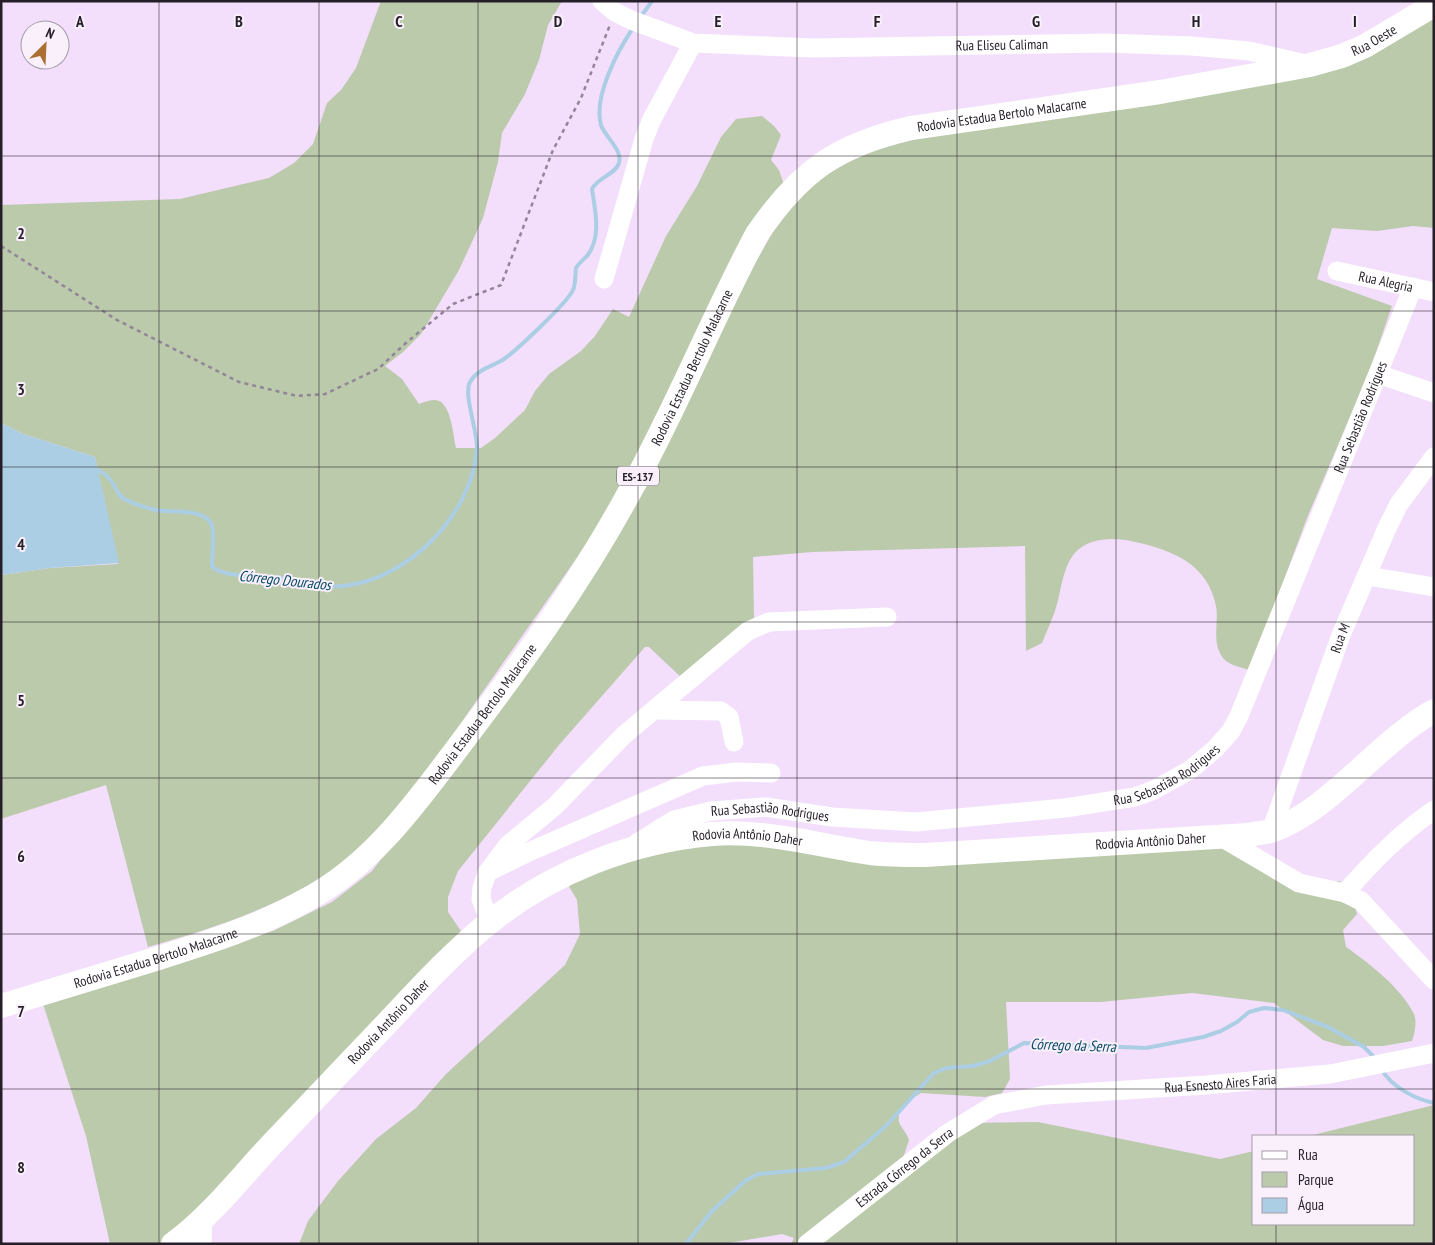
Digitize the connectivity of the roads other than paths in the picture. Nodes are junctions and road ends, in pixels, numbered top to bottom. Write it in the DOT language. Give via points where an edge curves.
graph roads {
  1 [pos="1434,5"];
  2 [pos="623,14"];
  3 [pos="693,43"];
  4 [pos="1310,65"];
  5 [pos="1337,271"];
  6 [pos="604,279"];
  7 [pos="1413,287"];
  8 [pos="1434,292"];
  9 [pos="1378,374"];
  10 [pos="1434,393"];
  11 [pos="1434,457"];
  12 [pos="1367,576"];
  13 [pos="1434,587"];
  14 [pos="888,617"];
  15 [pos="654,710"];
  16 [pos="1434,711"];
  17 [pos="734,742"];
  18 [pos="771,773"];
  19 [pos="1434,810"];
  20 [pos="1271,831"];
  21 [pos="1221,837"];
  22 [pos="625,850"];
  23 [pos="487,873"];
  24 [pos="1346,893"];
  25 [pos="490,922"];
  26 [pos="1434,980"];
  27 [pos="1,1006"];
  28 [pos="1434,1053"];
  29 [pos="1007,1101"];
  30 [pos="203,1220"];
  31 [pos="173,1244"];
  32 [pos="202,1244"];
  33 [pos="807,1244"];
  1 -- 4 [label="main road, Rua Oeste / ES-137" via="1366,46"];
  2 -- 3 [label="street, Rua Eliseu Caliman"];
  3 -- 4 [label="street, Rua Eliseu Caliman" via="812,48 1105,43 1191,46 1249,51"];
  3 -- 6 [label="street" via="644,139"];
  4 -- 27 [label="main road, Rodovia Estadua Bertolo Malacarne / ES-137" via="1160,92 911,128 850,146 808,173 774,208 757,234 632,488 580,575 491,704 382,842 348,873 309,899 250,926"];
  5 -- 7 [label="street, Rua Alegria"];
  7 -- 8 [label="street, Rua Alegria"];
  7 -- 9 [label="street, Rua Sebastião Rodrigues"];
  9 -- 10 [label="street"];
  9 -- 22 [label="street, Rua Sebastião Rodrigues" via="1239,716 1215,749 1175,780 1135,797 1115,801 916,822 832,817 766,807 711,810 674,820"];
  11 -- 12 [label="street, Rua M" via="1400,504"];
  12 -- 13 [label="street"];
  12 -- 20 [label="street, Rua M" via="1342,635"];
  14 -- 15 [label="street" via="769,622 755,627"];
  15 -- 17 [label="street" via="721,711 729,717"];
  15 -- 23 [label="street" via="624,735 555,806 508,845"];
  16 -- 20 [label="main road, Rodovia Antônio Daher" via="1385,746 1328,796"];
  18 -- 23 [label="street" via="736,772 703,776 531,850"];
  19 -- 24 [label="street" via="1380,854"];
  20 -- 21 [label="main road, Rodovia Antônio Daher"];
  21 -- 22 [label="main road, Rodovia Antônio Daher" via="925,855 873,853 779,837 740,834 675,838"];
  21 -- 24 [label="street" via="1299,883"];
  22 -- 25 [label="main road, Rodovia Antônio Daher" via="552,882"];
  23 -- 25 [label="street" via="481,899"];
  24 -- 26 [label="street" via="1367,905"];
  25 -- 30 [label="main road, Rodovia Antônio Daher" via="423,986"];
  28 -- 29 [label="street, Rua Esnesto Aires Faria" via="1330,1074 1277,1080 1046,1095"];
  29 -- 33 [label="street, Estrada Córrego da Serra" via="969,1118 948,1133"];
  30 -- 31 [label="main road, Rodovia Antônio Daher"];
  30 -- 32 [label="street"];
}
